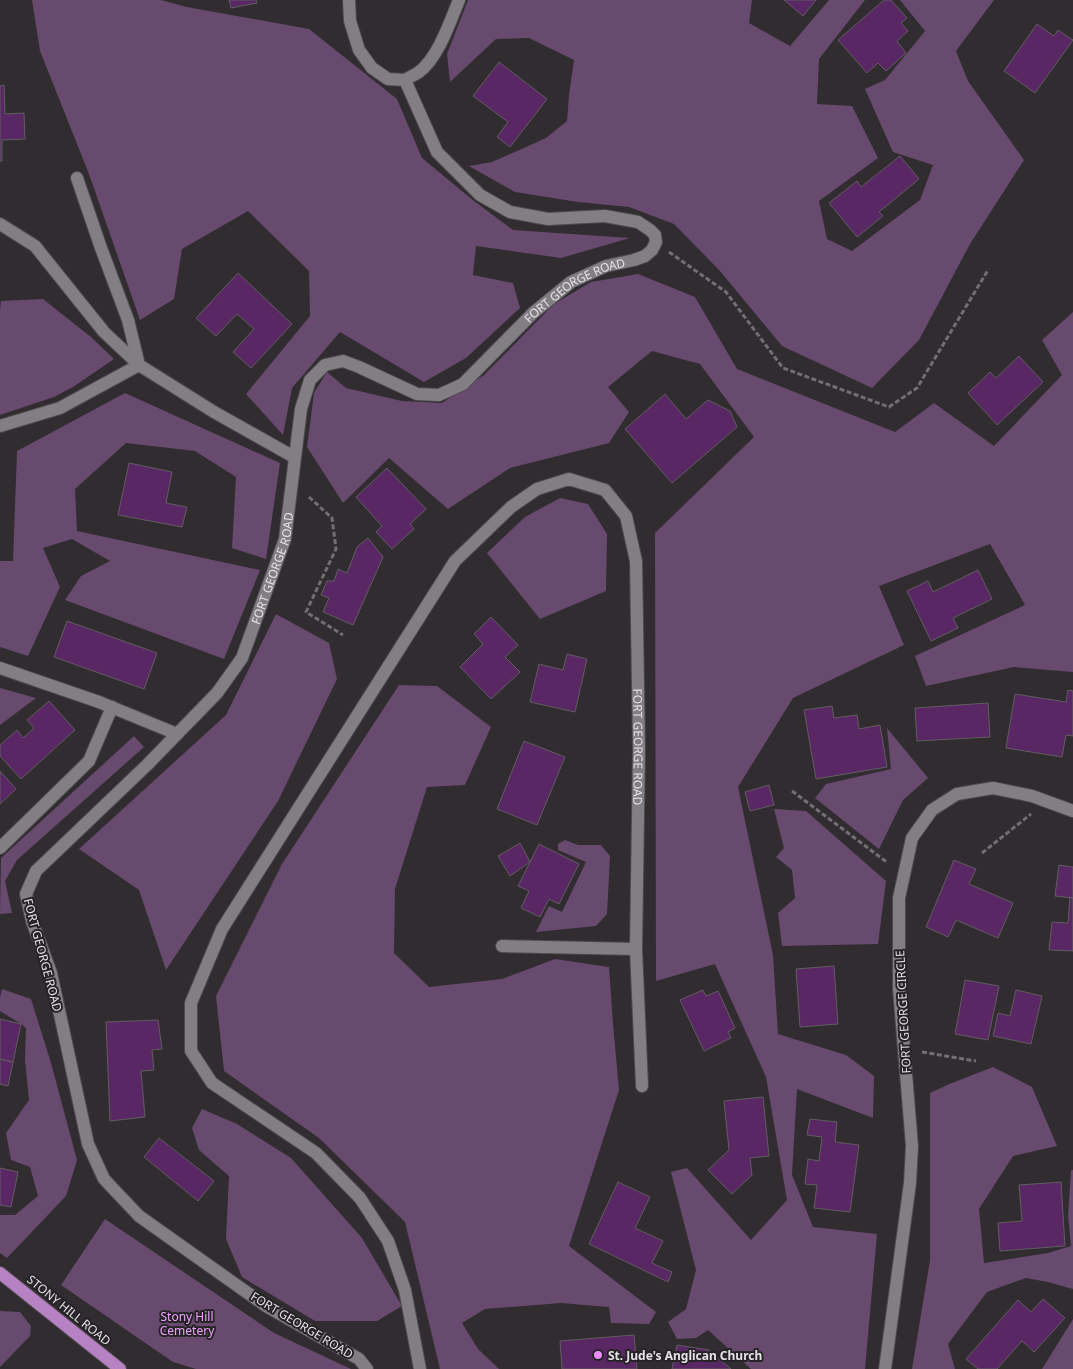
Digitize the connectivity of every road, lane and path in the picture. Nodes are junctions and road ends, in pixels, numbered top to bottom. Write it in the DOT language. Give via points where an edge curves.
graph roads {
  1 [pos="349,0"];
  2 [pos="458,0"];
  3 [pos="405,80"];
  4 [pos="77,178"];
  5 [pos="0,224"];
  6 [pos="656,242"];
  7 [pos="988,270"];
  8 [pos="139,365"];
  9 [pos="0,426"];
  10 [pos="294,456"];
  11 [pos="292,482"];
  12 [pos="343,635"];
  13 [pos="0,668"];
  14 [pos="112,707"];
  15 [pos="177,734"];
  16 [pos="792,791"];
  17 [pos="1047,802"];
  18 [pos="1073,811"];
  19 [pos="0,848"];
  20 [pos="982,853"];
  21 [pos="904,876"];
  22 [pos="502,946"];
  23 [pos="636,949"];
  24 [pos="904,1049"];
  25 [pos="976,1061"];
  26 [pos="642,1086"];
  27 [pos="0,1273"];
  28 [pos="120,1369"];
  29 [pos="367,1369"];
  30 [pos="420,1369"];
  31 [pos="885,1369"];
  1 -- 3 [label="street" via="350,21 359,50 372,68 388,78"];
  2 -- 3 [label="street" via="434,55 419,72"];
  3 -- 6 [label="street" via="437,152 480,195 510,212 548,219 605,216 638,222 655,235"];
  4 -- 8 [label="street" via="128,320"];
  5 -- 8 [label="street" via="35,246 104,332"];
  6 -- 7 [label="path" via="726,292 783,368 889,407 917,388"];
  6 -- 10 [label="street, FORT GEORGE ROAD" via="645,256 606,266 571,282 533,313 463,384 439,396 417,394 342,361 325,365 310,380 301,409"];
  8 -- 9 [label="street" via="60,408"];
  8 -- 10 [label="street" via="214,412"];
  10 -- 11 [label="street, FORT GEORGE ROAD"];
  11 -- 12 [label="path" via="332,518 336,549 306,612"];
  11 -- 15 [label="street, FORT GEORGE ROAD" via="285,539 242,658 217,693"];
  13 -- 14 [label="street"];
  14 -- 15 [label="street"];
  14 -- 19 [label="street" via="89,761"];
  15 -- 29 [label="street, FORT GEORGE ROAD" via="36,871 26,894 51,973 88,1144 104,1179 139,1216 266,1306 359,1359"];
  16 -- 21 [label="path"];
  17 -- 18 [label="street, FORT GEORGE CIRCLE"];
  17 -- 20 [label="path"];
  17 -- 21 [label="street, FORT GEORGE CIRCLE" via="992,788 957,794 932,810 912,838"];
  21 -- 24 [label="street, FORT GEORGE CIRCLE" via="899,898 899,980"];
  22 -- 23 [label="street"];
  23 -- 26 [label="street, FORT GEORGE ROAD"];
  23 -- 30 [label="street, FORT GEORGE ROAD" via="639,749 636,561 626,516 605,490 569,479 537,489 512,507 455,561 222,929 191,1003 191,1051 212,1083 316,1153 360,1198 388,1241 405,1290"];
  24 -- 25 [label="path"];
  24 -- 31 [label="street, FORT GEORGE CIRCLE" via="912,1146 910,1183"];
  27 -- 28 [label="main road, STONY HILL ROAD"];
}
